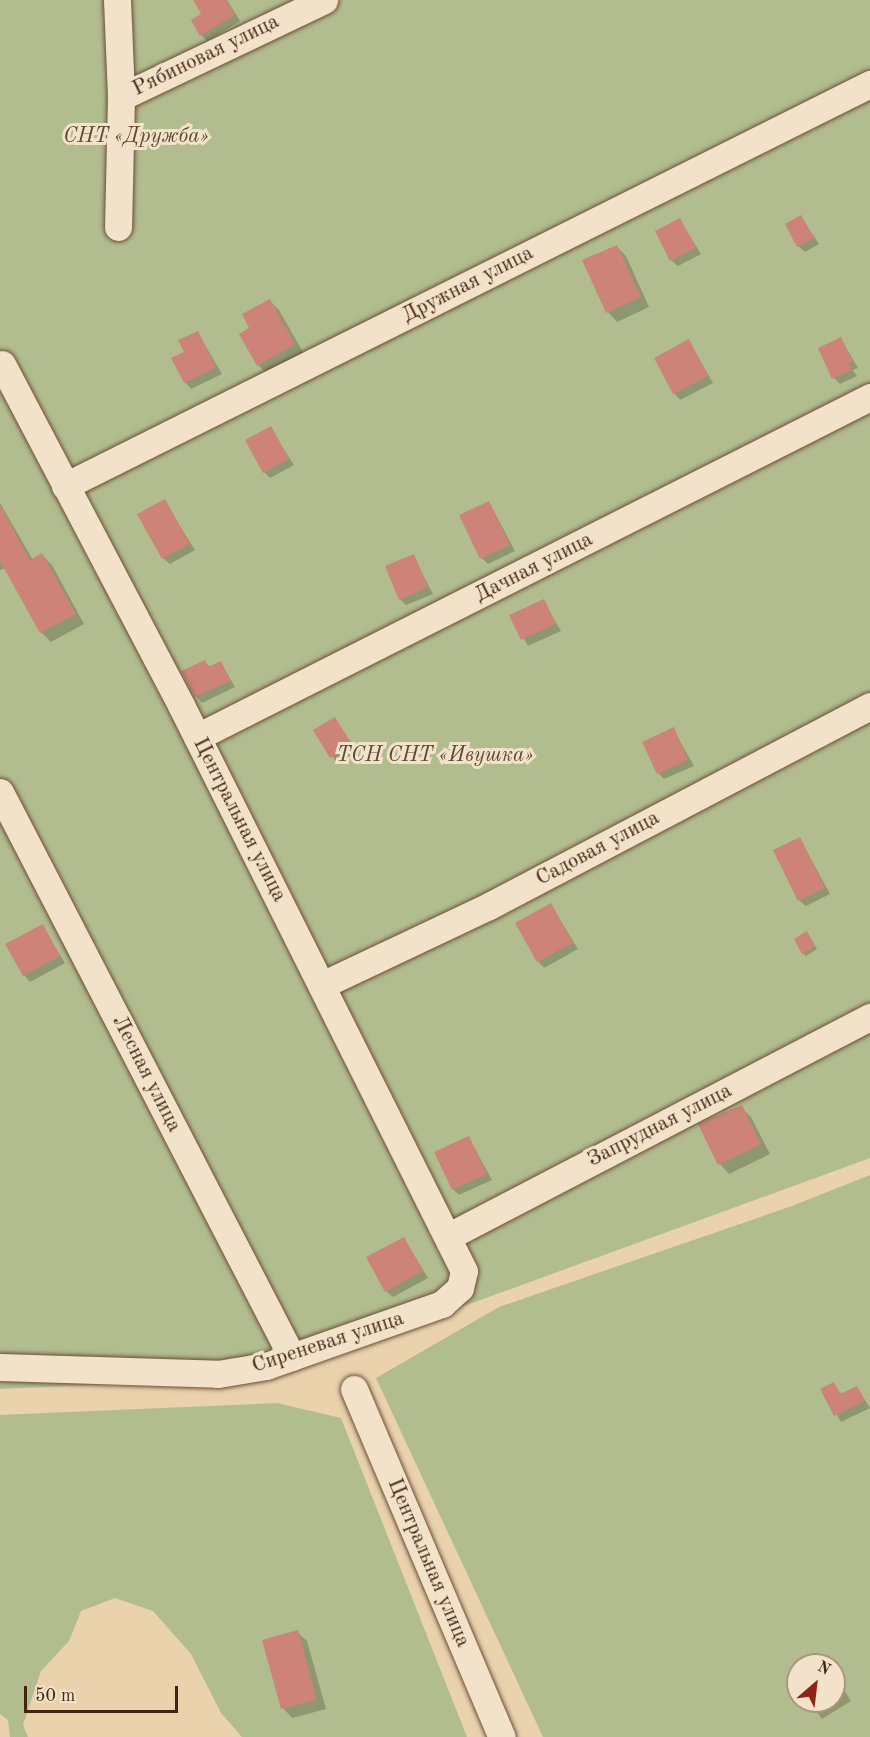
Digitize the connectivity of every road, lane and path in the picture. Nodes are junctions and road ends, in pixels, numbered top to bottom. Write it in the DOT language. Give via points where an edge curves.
graph roads {
  1 [pos="117,0"];
  2 [pos="324,0"];
  3 [pos="870,84"];
  4 [pos="121,97"];
  5 [pos="118,227"];
  6 [pos="2,364"];
  7 [pos="870,397"];
  8 [pos="65,486"];
  9 [pos="870,706"];
  10 [pos="196,737"];
  11 [pos="0,792"];
  12 [pos="322,985"];
  13 [pos="870,1017"];
  14 [pos="449,1236"];
  15 [pos="464,1280"];
  16 [pos="292,1357"];
  17 [pos="0,1367"];
  18 [pos="354,1389"];
  19 [pos="502,1737"];
  1 -- 4 [label="street"];
  2 -- 4 [label="street, Рябиновая улица"];
  3 -- 8 [label="street, Дружная улица"];
  4 -- 5 [label="street"];
  6 -- 8 [label="street, Центральная улица"];
  7 -- 10 [label="street, Дачная улица"];
  8 -- 10 [label="street, Центральная улица"];
  9 -- 12 [label="street, Садовая улица" via="489,906"];
  10 -- 12 [label="street, Центральная улица"];
  11 -- 16 [label="street, Лесная улица"];
  12 -- 14 [label="street, Центральная улица"];
  13 -- 14 [label="street, Запрудная улица"];
  14 -- 15 [label="street, Центральная улица" via="461,1261"];
  15 -- 16 [label="street, Сиреневая улица" via="442,1304 429,1311"];
  16 -- 17 [label="street, Сиреневая улица" via="218,1374"];
  18 -- 19 [label="street, Центральная улица"];
}
